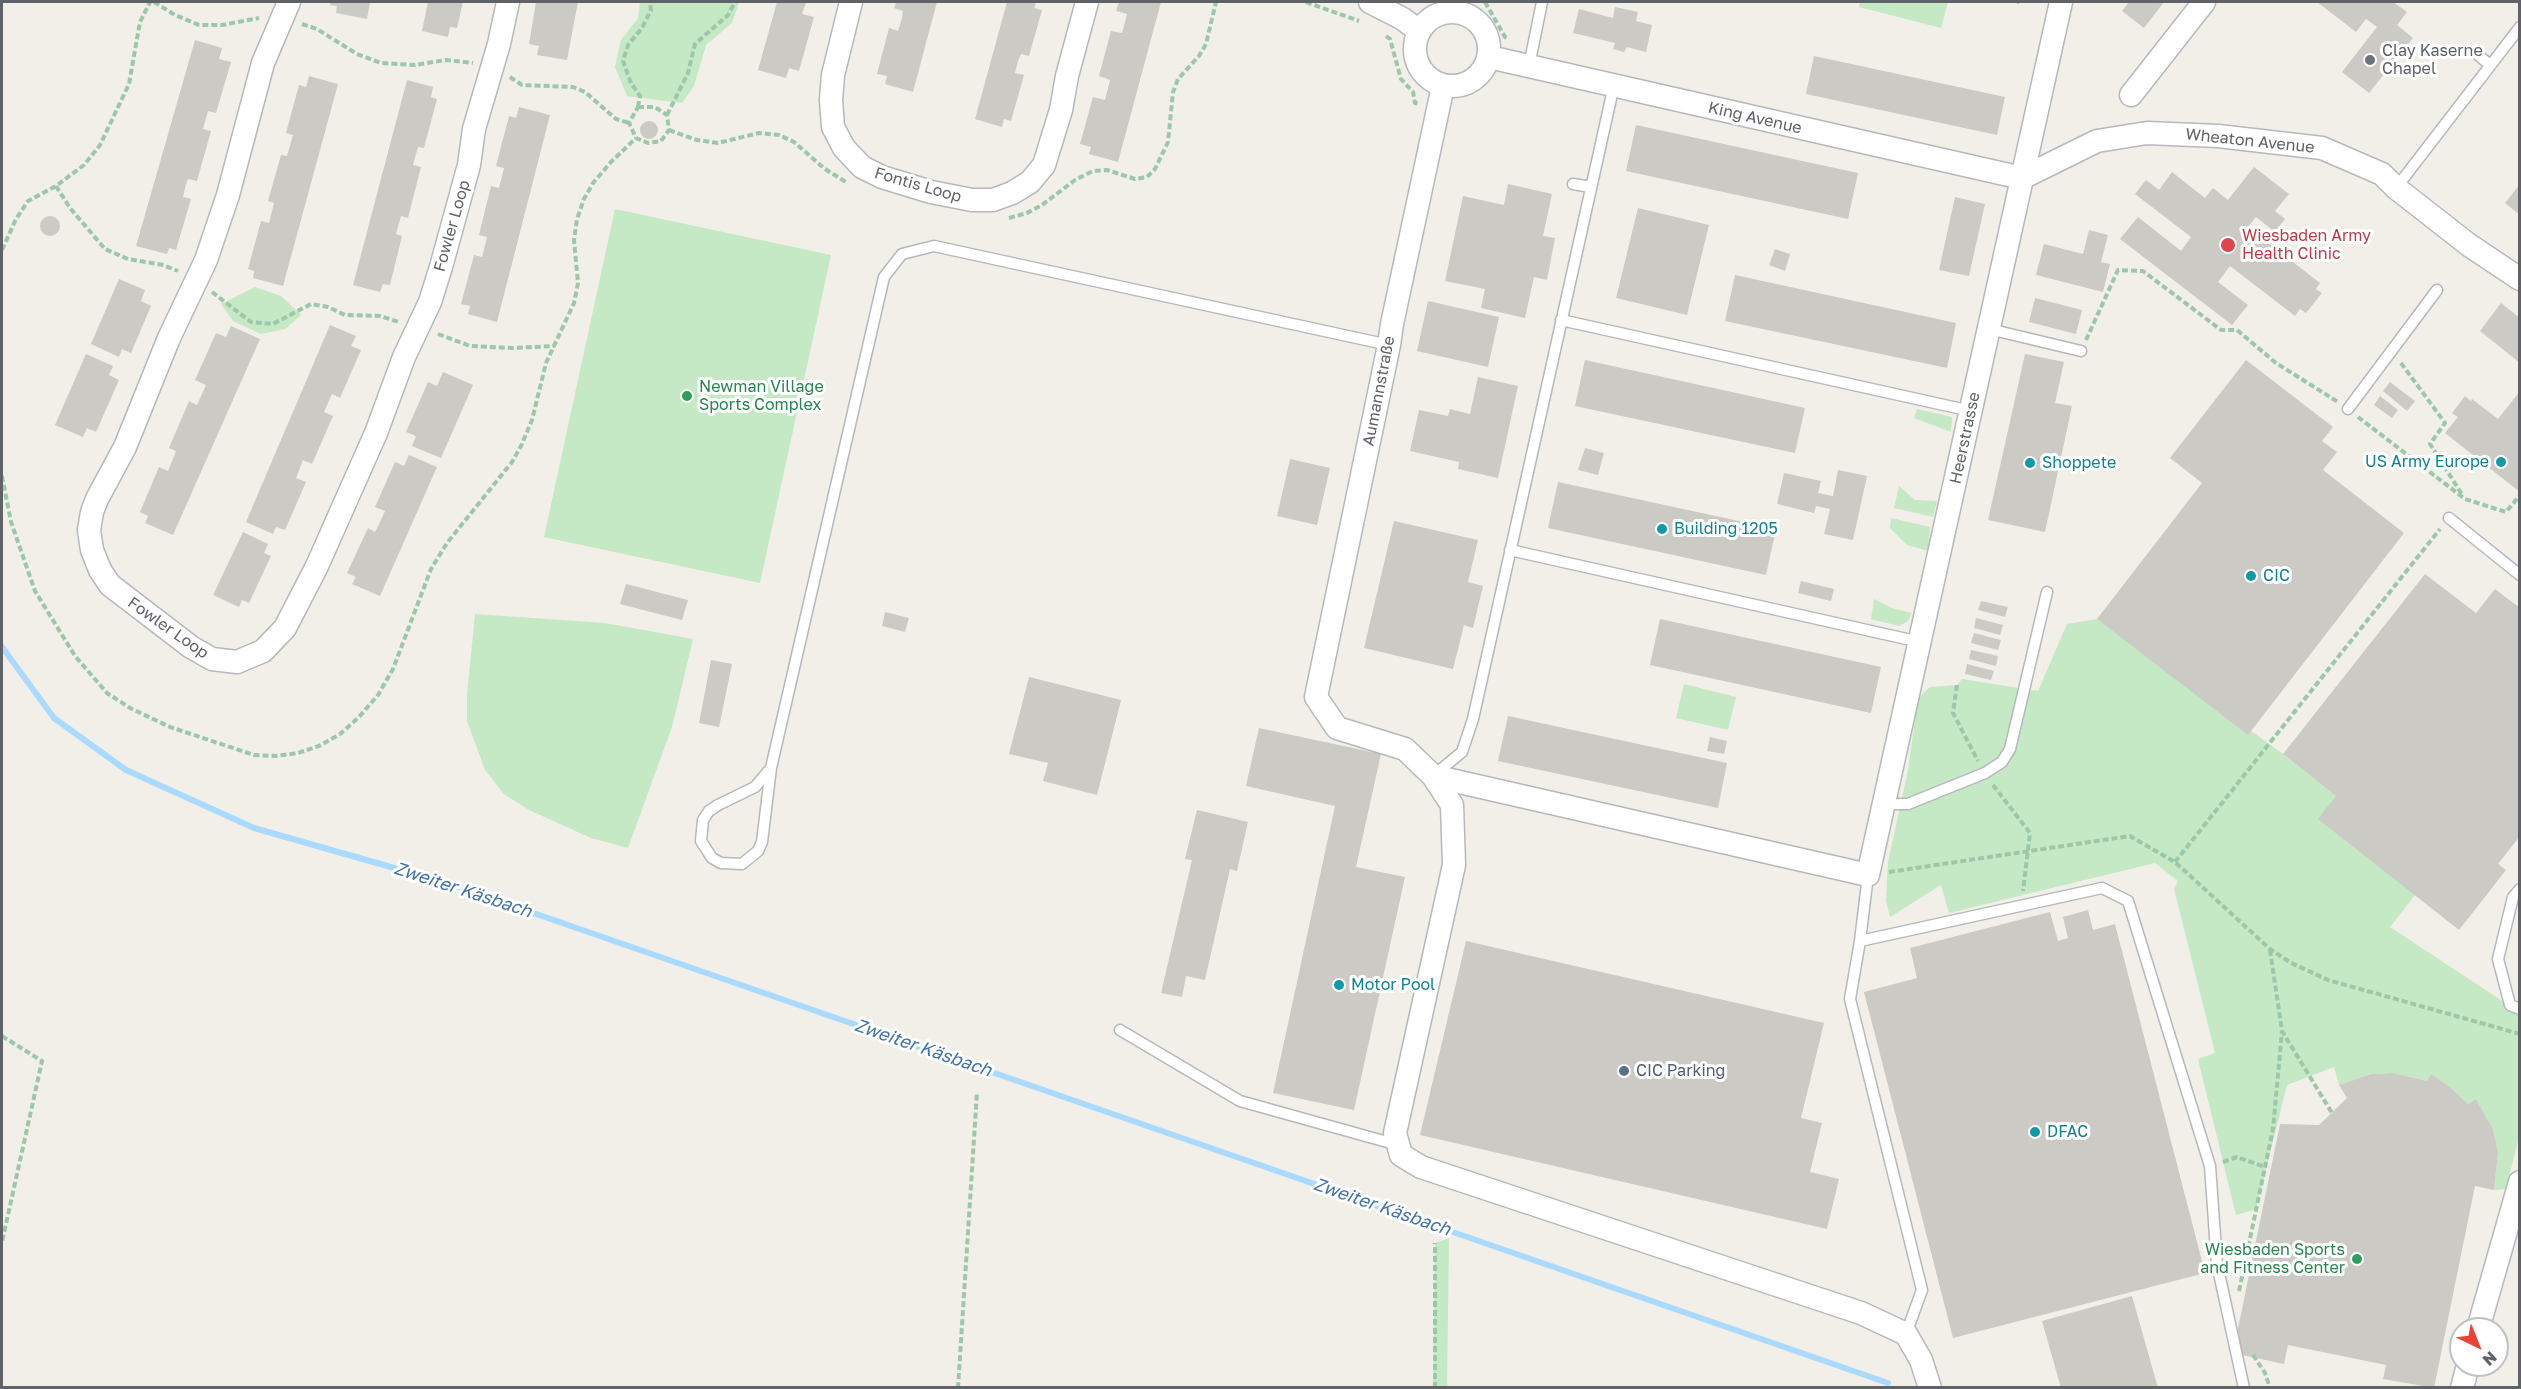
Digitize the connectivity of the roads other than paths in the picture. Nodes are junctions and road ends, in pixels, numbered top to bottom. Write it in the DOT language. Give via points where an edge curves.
graph roads {
  1 [pos="508,2"];
  2 [pos="851,2"];
  3 [pos="1087,2"];
  4 [pos="1542,2"];
  5 [pos="2061,2"];
  6 [pos="2204,2"];
  7 [pos="1460,7"];
  8 [pos="286,10"];
  9 [pos="1366,12"];
  10 [pos="2520,27"];
  11 [pos="1419,31"];
  12 [pos="1531,55"];
  13 [pos="2478,56"];
  14 [pos="1489,57"];
  15 [pos="2490,65"];
  16 [pos="1614,85"];
  17 [pos="2131,95"];
  18 [pos="1441,96"];
  19 [pos="2022,178"];
  20 [pos="1573,184"];
  21 [pos="1591,187"];
  22 [pos="2396,188"];
  23 [pos="2518,276"];
  24 [pos="2437,290"];
  25 [pos="1561,320"];
  26 [pos="1989,329"];
  27 [pos="1389,345"];
  28 [pos="2081,351"];
  29 [pos="2348,409"];
  30 [pos="1971,411"];
  31 [pos="2449,518"];
  32 [pos="1509,550"];
  33 [pos="2518,573"];
  34 [pos="2047,592"];
  35 [pos="1920,642"];
  36 [pos="771,768"];
  37 [pos="1433,776"];
  38 [pos="1884,804"];
  39 [pos="1869,874"];
  40 [pos="2520,888"];
  41 [pos="1860,942"];
  42 [pos="2520,1009"];
  43 [pos="1120,1030"];
  44 [pos="1398,1146"];
  45 [pos="2520,1182"];
  46 [pos="2481,1317"];
  47 [pos="1905,1334"];
  48 [pos="1930,1388"];
  49 [pos="2244,1388"];
  1 -- 8 [label="street, Fowler Loop" via="482,97 469,165 430,302 347,502 285,628 263,651 237,662 212,659 162,627 110,585 92,550 89,530 97,499 125,447 169,338 198,280 228,195 263,63"];
  2 -- 3 [label="street, Fontis Loop" via="831,100 833,127 844,148 862,167 882,177 930,192 982,200 1012,193 1030,182 1044,165"];
  4 -- 12 [label="lane"];
  5 -- 19 [label="street, Heerstrasse"];
  6 -- 17 [label="street"];
  7 -- 11 [label="street" via="1436,15"];
  7 -- 14 [label="street" via="1486,33"];
  9 -- 11 [label="street" via="1403,19"];
  10 -- 15 [label="lane"];
  11 -- 18 [label="street" via="1415,53 1418,64"];
  12 -- 14 [label="street, King Avenue"];
  12 -- 16 [label="street, King Avenue"];
  13 -- 15 [label="lane"];
  14 -- 18 [label="street" via="1477,77"];
  15 -- 22 [label="lane"];
  16 -- 19 [label="street, King Avenue"];
  16 -- 21 [label="lane"];
  18 -- 27 [label="street, Aumannstraße" via="1437,151"];
  19 -- 22 [label="street, Wheaton Avenue" via="2097,141 2147,133 2218,136 2322,148 2382,174"];
  19 -- 26 [label="street, Heerstrasse"];
  20 -- 21 [label="lane"];
  21 -- 25 [label="lane"];
  22 -- 23 [label="street, Wheaton Avenue" via="2469,245"];
  24 -- 29 [label="lane"];
  25 -- 30 [label="lane"];
  25 -- 32 [label="lane"];
  26 -- 28 [label="lane"];
  26 -- 30 [label="street, Heerstrasse"];
  27 -- 36 [label="lane" via="934,246 902,254 884,277"];
  27 -- 37 [label="street, Aumannstraße" via="1316,697 1337,728 1405,749"];
  30 -- 35 [label="street, Heerstrasse"];
  31 -- 33 [label="lane"];
  32 -- 35 [label="lane"];
  32 -- 37 [label="lane" via="1473,719 1462,752"];
  34 -- 38 [label="lane" via="2010,749 2001,762 1984,773 1908,804"];
  35 -- 38 [label="street, Heerstrasse"];
  36 -- 36 [label="lane" via="755,787 709,812 701,841 712,858 721,863 742,864 758,851"];
  37 -- 39 [label="street"];
  37 -- 44 [label="street" via="1452,806 1454,865 1395,1133"];
  38 -- 39 [label="street, Heerstrasse"];
  39 -- 41 [label="lane"];
  40 -- 42 [label="lane" via="2513,897 2498,959 2510,1005"];
  41 -- 47 [label="lane" via="1850,999 1922,1290"];
  41 -- 49 [label="lane" via="2102,888 2128,901 2210,1167 2217,1264"];
  43 -- 44 [label="lane" via="1240,1101"];
  44 -- 47 [label="street" via="1401,1155 1420,1167 1861,1313"];
  45 -- 46 [label="street"];
  47 -- 48 [label="street"];
}
